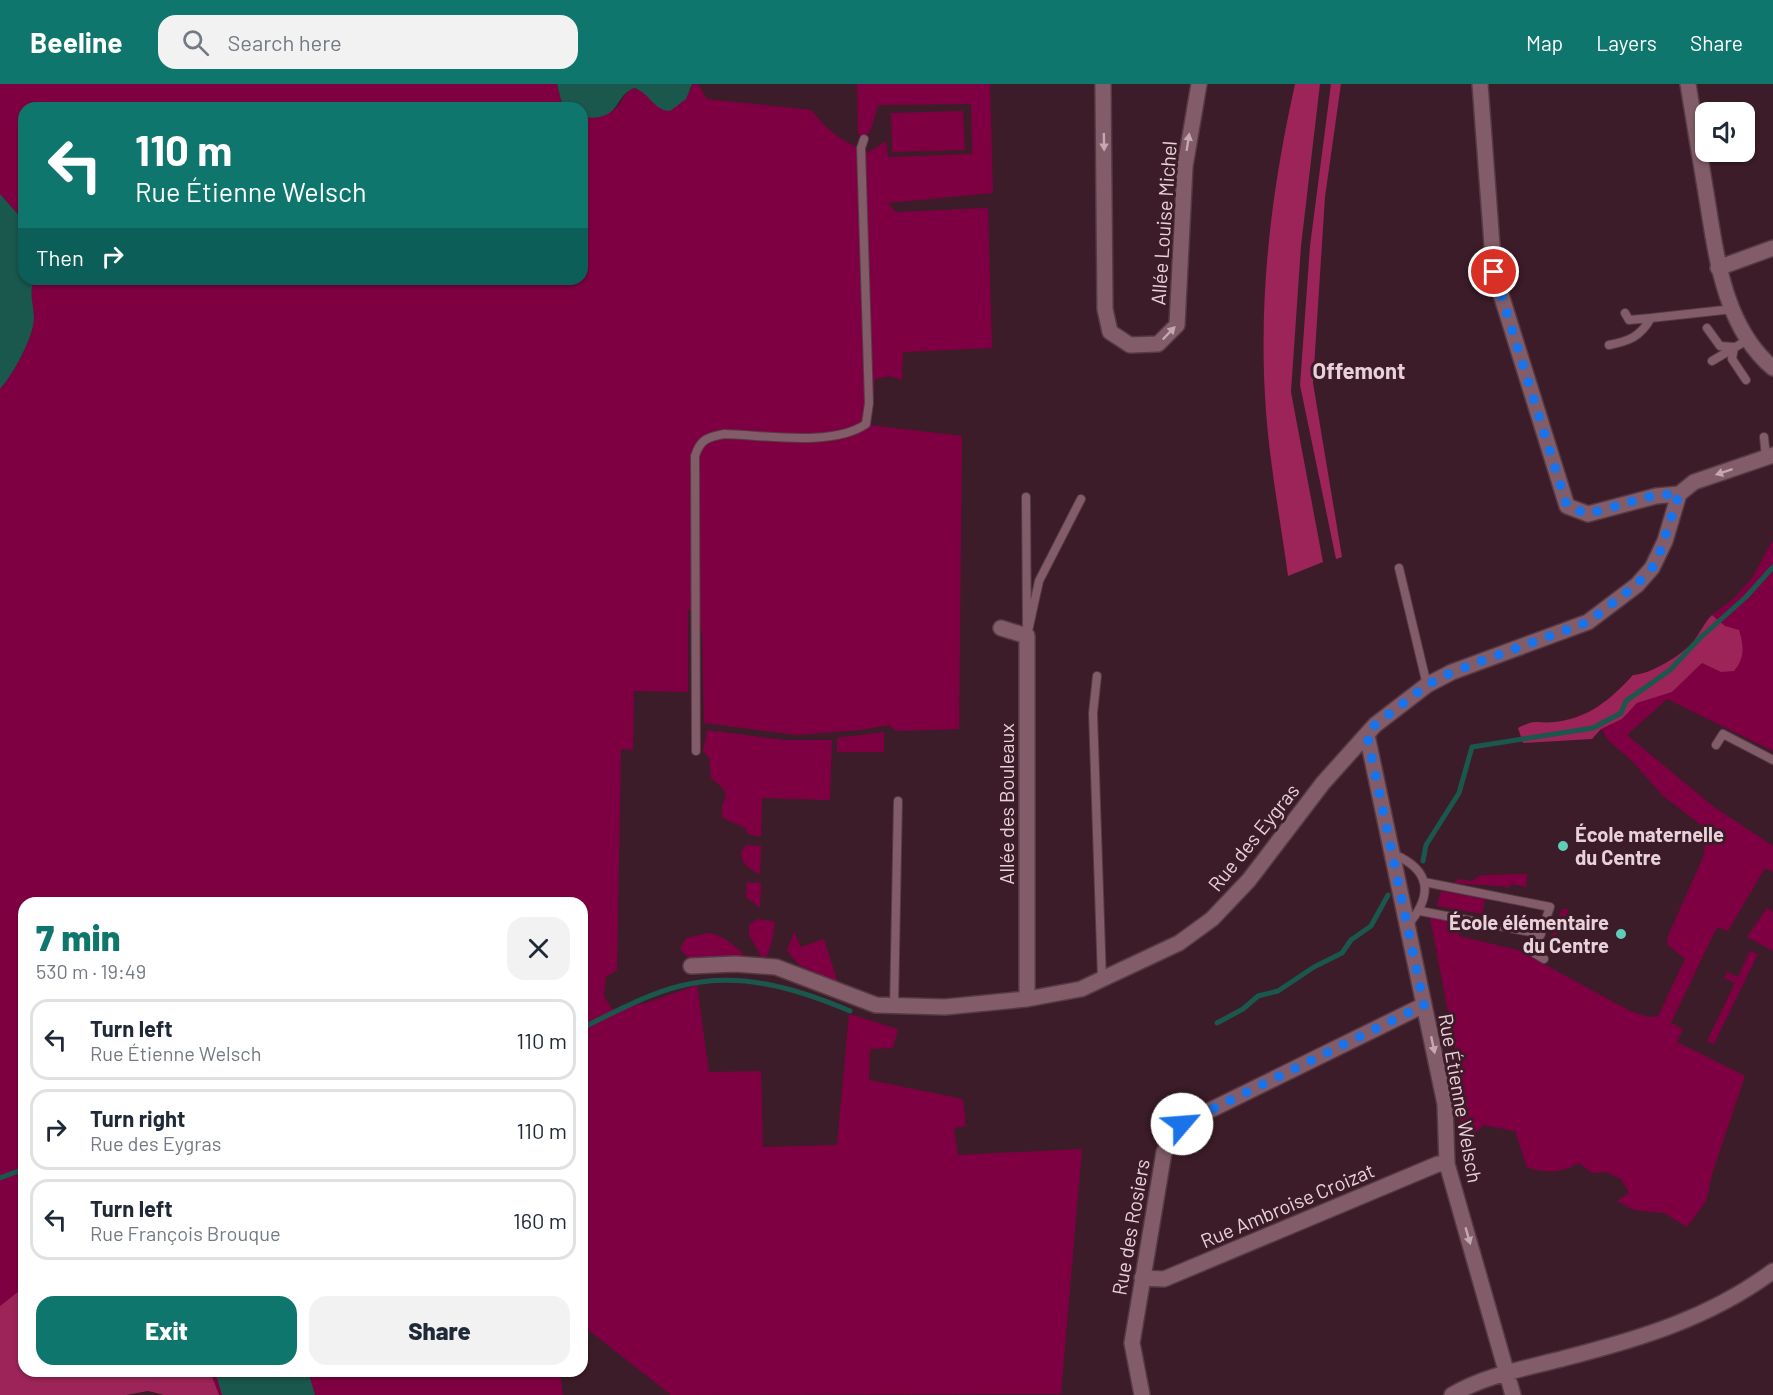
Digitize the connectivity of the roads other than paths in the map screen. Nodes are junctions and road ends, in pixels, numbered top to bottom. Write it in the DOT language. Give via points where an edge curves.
graph roads {
  1 [pos="1103,84"];
  2 [pos="1199,84"];
  3 [pos="1480,84"];
  4 [pos="1688,84"];
  5 [pos="864,139"];
  6 [pos="1773,248"];
  7 [pos="1718,268"];
  8 [pos="1733,309"];
  9 [pos="1625,313"];
  10 [pos="1651,318"];
  11 [pos="1707,328"];
  12 [pos="1749,339"];
  13 [pos="1609,345"];
  14 [pos="1734,347"];
  15 [pos="1712,361"];
  16 [pos="1773,368"];
  17 [pos="1746,380"];
  18 [pos="1764,437"];
  19 [pos="1769,457"];
  20 [pos="1679,494"];
  21 [pos="1026,497"];
  22 [pos="1081,499"];
  23 [pos="1399,568"];
  24 [pos="1001,627"];
  25 [pos="1027,636"];
  26 [pos="1097,676"];
  27 [pos="1427,685"];
  28 [pos="1367,735"];
  29 [pos="1716,745"];
  30 [pos="696,751"];
  31 [pos="1773,760"];
  32 [pos="898,801"];
  33 [pos="1392,854"];
  34 [pos="1424,882"];
  35 [pos="1420,911"];
  36 [pos="1407,926"];
  37 [pos="1540,934"];
  38 [pos="1544,959"];
  39 [pos="691,966"];
  40 [pos="1102,980"];
  41 [pos="1027,999"];
  42 [pos="1424,1005"];
  43 [pos="894,1007"];
  44 [pos="1447,1164"];
  45 [pos="1773,1271"];
  46 [pos="1142,1278"];
  47 [pos="1508,1373"];
  48 [pos="1142,1395"];
  49 [pos="1452,1395"];
  50 [pos="1513,1395"];
  1 -- 2 [label="street, Allée Louise Michel, one-way" via="1105,309 1110,333 1130,345 1158,344 1177,325 1185,166"];
  3 -- 20 [label="street" via="1494,272 1567,506 1587,514 1656,495"];
  4 -- 7 [label="street"];
  5 -- 30 [label="lane" via="861,148 869,403 866,424 852,433 828,437 724,434 709,436 698,444"];
  6 -- 7 [label="street"];
  7 -- 8 [label="street"];
  8 -- 10 [label="lane"];
  8 -- 12 [label="street"];
  9 -- 10 [label="lane" via="1629,320"];
  10 -- 13 [label="lane" via="1633,340"];
  11 -- 14 [label="lane" via="1720,346"];
  12 -- 14 [label="lane"];
  12 -- 16 [label="street"];
  14 -- 15 [label="lane"];
  14 -- 17 [label="lane" via="1732,358"];
  18 -- 19 [label="lane"];
  19 -- 20 [label="street, one-way" via="1694,482"];
  20 -- 27 [label="street, Rue des Eygras" via="1652,568 1596,616"];
  21 -- 25 [label="lane"];
  22 -- 25 [label="lane" via="1039,581"];
  23 -- 27 [label="lane"];
  24 -- 25 [label="street"];
  25 -- 41 [label="street, Allée des Bouleaux"];
  26 -- 40 [label="lane" via="1093,713"];
  27 -- 28 [label="street, Rue des Eygras"];
  28 -- 33 [label="street, Rue Étienne Welsch"];
  28 -- 40 [label="street, Rue des Eygras" via="1323,783 1249,880 1212,919 1179,943"];
  29 -- 31 [label="lane" via="1723,734"];
  32 -- 43 [label="lane"];
  33 -- 34 [label="lane" via="1409,861"];
  33 -- 36 [label="street, Rue Étienne Welsch"];
  34 -- 35 [label="lane" via="1425,897"];
  34 -- 37 [label="lane" via="1550,907"];
  35 -- 36 [label="lane"];
  35 -- 37 [label="lane"];
  36 -- 42 [label="street, Rue Étienne Welsch"];
  37 -- 38 [label="lane" via="1534,954"];
  39 -- 43 [label="street, Rue des Eygras" via="776,967 853,998"];
  40 -- 41 [label="street, Rue des Eygras" via="1081,989"];
  41 -- 43 [label="street, Rue des Eygras"];
  42 -- 44 [label="street, Rue Étienne Welsch, one-way" via="1445,1104"];
  42 -- 46 [label="street, Rue des Rosiers" via="1182,1124 1164,1152"];
  44 -- 46 [label="street, Rue Ambroise Croizat" via="1438,1164 1164,1280"];
  44 -- 47 [label="street, Rue Étienne Welsch, one-way"];
  45 -- 47 [label="street" via="1742,1294 1694,1319 1631,1341"];
  46 -- 48 [label="street, Rue des Rosiers" via="1132,1343"];
  47 -- 49 [label="street"];
  47 -- 50 [label="street, Rue Étienne Welsch"];
}
